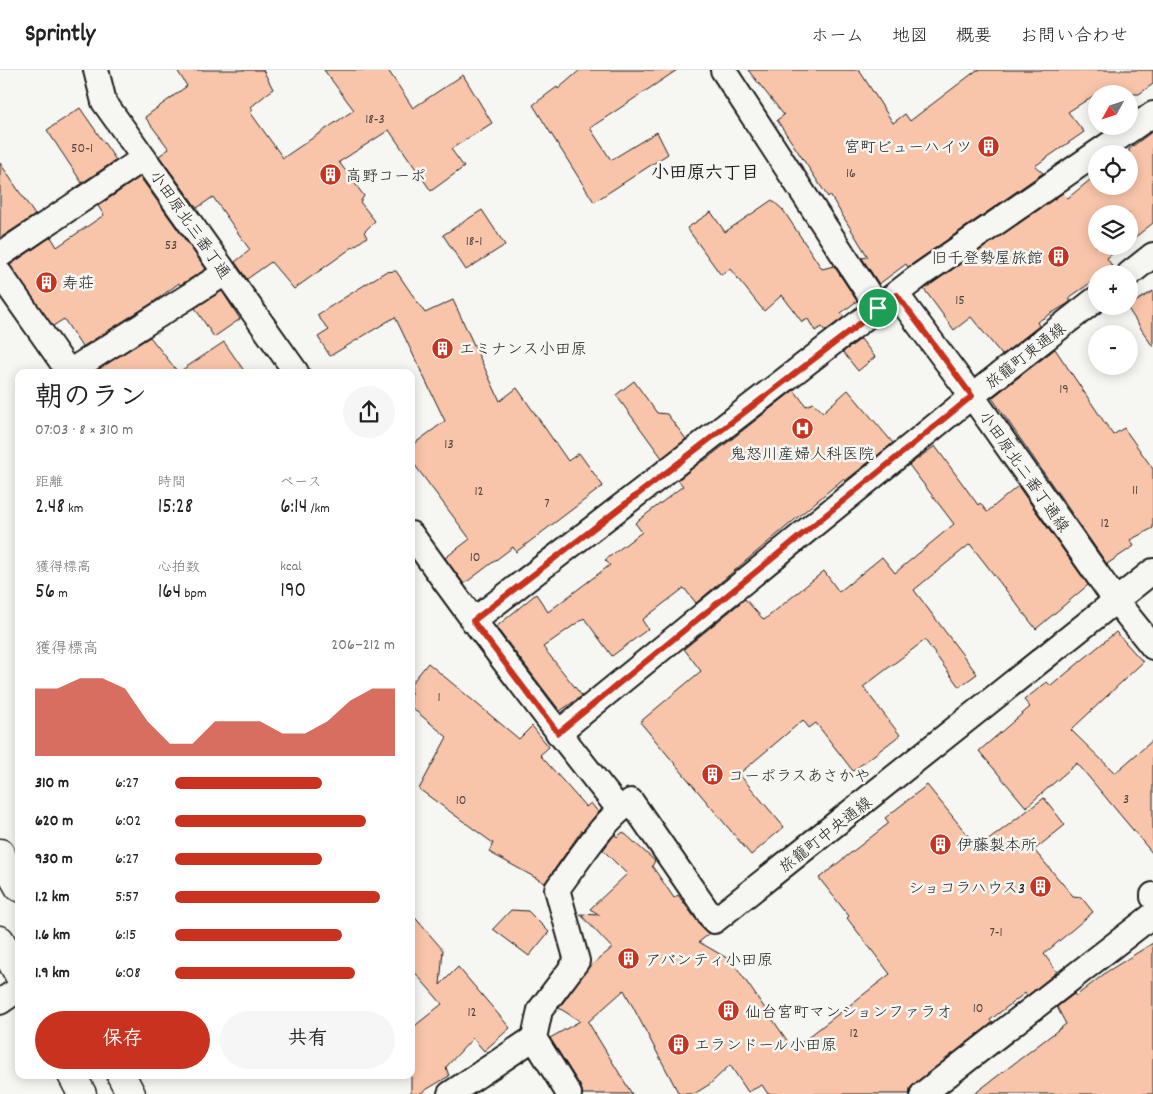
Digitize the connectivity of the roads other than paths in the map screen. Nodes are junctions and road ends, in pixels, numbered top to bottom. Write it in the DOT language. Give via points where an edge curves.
graph roads {
  1 [pos="96,70"];
  2 [pos="723,70"];
  3 [pos="1153,114"];
  4 [pos="144,158"];
  5 [pos="1153,255"];
  6 [pos="0,256"];
  7 [pos="1138,267"];
  8 [pos="225,273"];
  9 [pos="0,274"];
  10 [pos="897,295"];
  11 [pos="1088,305"];
  12 [pos="878,308"];
  13 [pos="67,369"];
  14 [pos="74,369"];
  15 [pos="294,369"];
  16 [pos="972,396"];
  17 [pos="415,540"];
  18 [pos="1153,571"];
  19 [pos="1116,601"];
  20 [pos="473,621"];
  21 [pos="1153,647"];
  22 [pos="558,733"];
  23 [pos="619,809"];
  24 [pos="0,853"];
  25 [pos="15,880"];
  26 [pos="1153,915"];
  27 [pos="0,940"];
  28 [pos="15,968"];
  29 [pos="15,992"];
  30 [pos="0,1002"];
  31 [pos="534,1038"];
  32 [pos="74,1079"];
  33 [pos="123,1079"];
  34 [pos="82,1094"];
  35 [pos="131,1094"];
  36 [pos="450,1094"];
  37 [pos="570,1094"];
  38 [pos="924,1094"];
  1 -- 4 [label="street, 小田原北三番丁通" via="104,102"];
  2 -- 12 [label="street"];
  3 -- 10 [label="street" via="919,276"];
  4 -- 6 [label="street"];
  4 -- 8 [label="street, 小田原北三番丁通"];
  5 -- 7 [label="street"];
  8 -- 14 [label="street"];
  8 -- 15 [label="street, 小田原北三番丁通"];
  9 -- 13 [label="street"];
  10 -- 12 [label="street"];
  10 -- 16 [label="street, 小田原北二番丁通線"];
  11 -- 16 [label="street, 旅籠町東通線"];
  12 -- 20 [label="street"];
  16 -- 19 [label="street, 小田原北二番丁通線"];
  16 -- 22 [label="street, 旅籠町東通線"];
  17 -- 20 [label="street"];
  18 -- 19 [label="street, 旅籠町中央通線"];
  19 -- 21 [label="street, 小田原北二番丁通線"];
  19 -- 23 [label="street, 旅籠町中央通線" via="714,921 631,801"];
  20 -- 22 [label="street"];
  22 -- 23 [label="street"];
  23 -- 31 [label="street" via="557,889 577,961 540,1010"];
  24 -- 25 [label="street"];
  26 -- 38 [label="street"];
  27 -- 28 [label="street"];
  29 -- 30 [label="street"];
  31 -- 36 [label="street"];
  31 -- 37 [label="street"];
  32 -- 34 [label="street"];
  33 -- 35 [label="street"];
}
